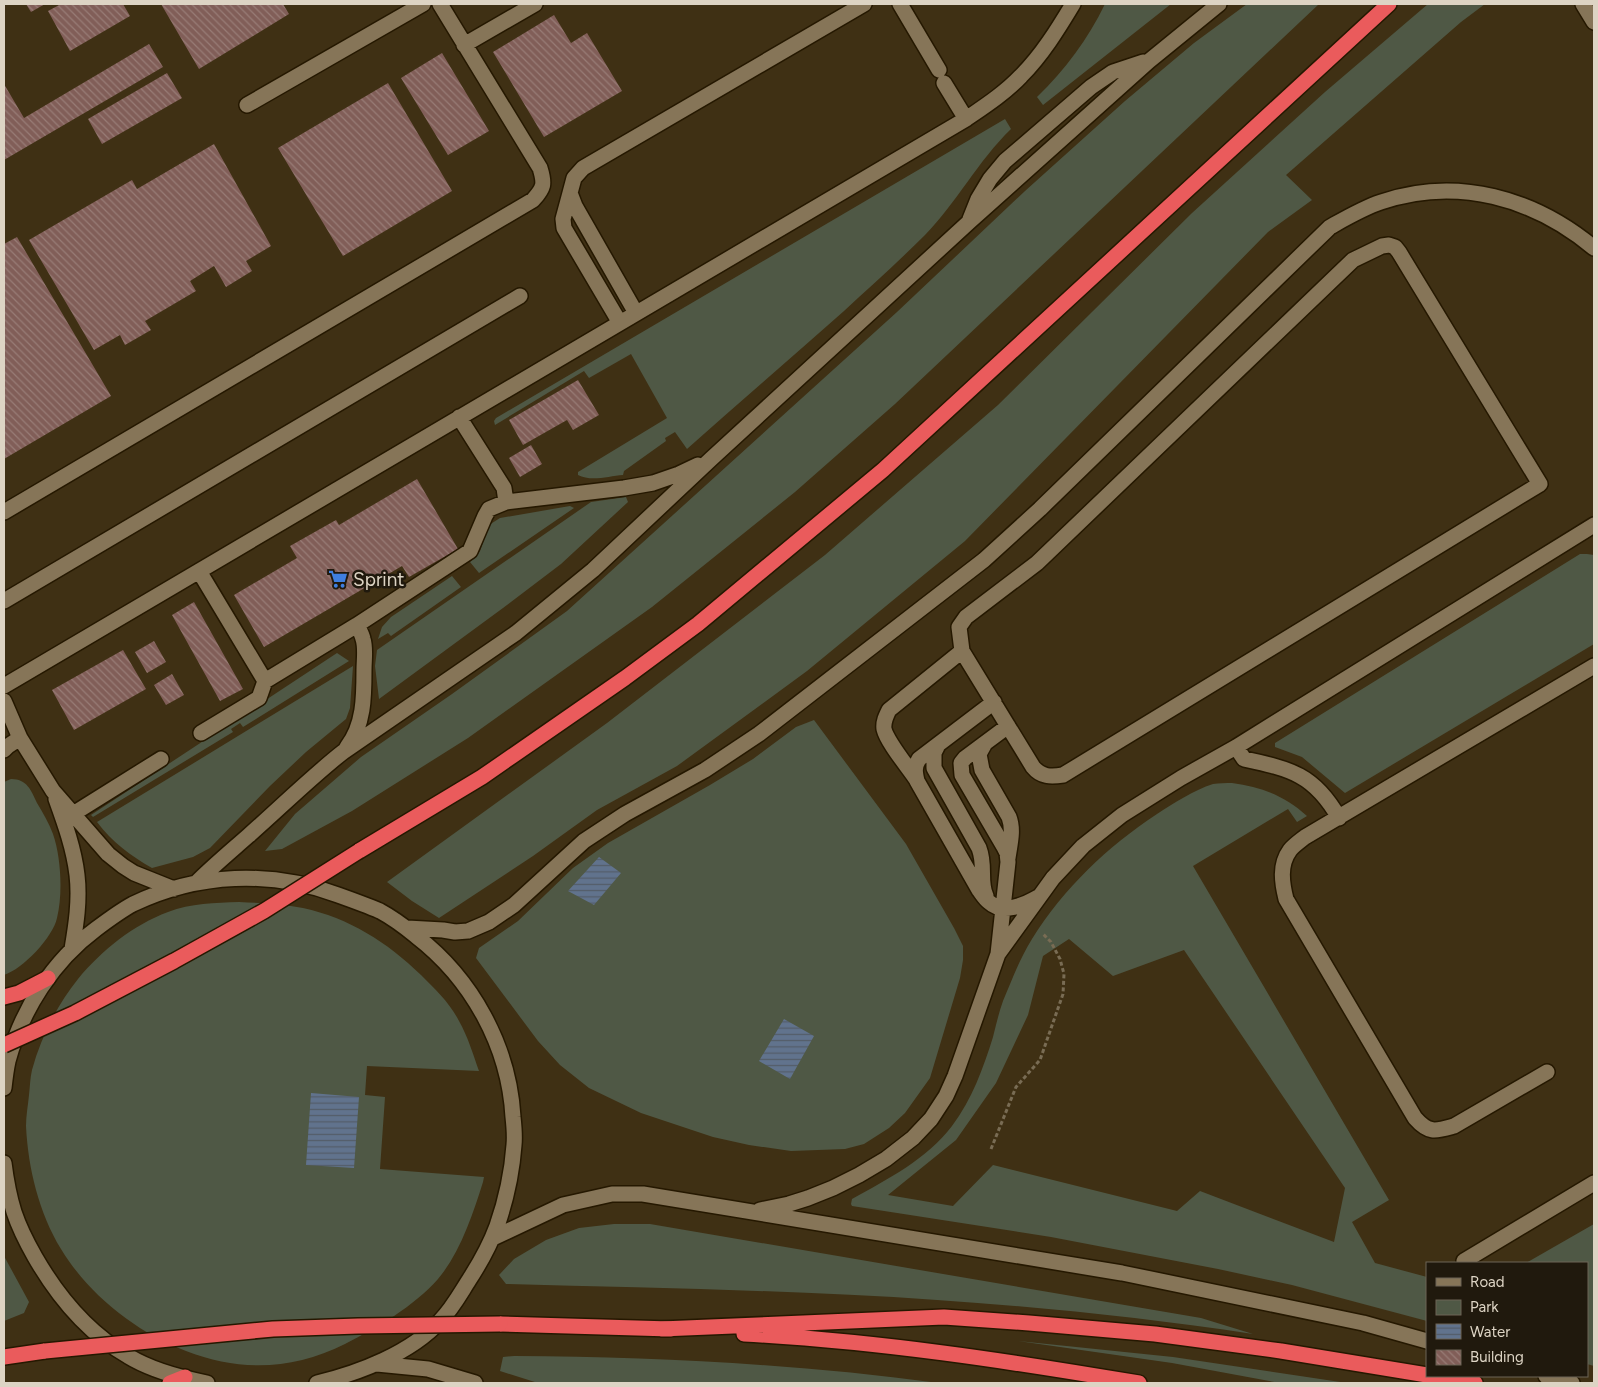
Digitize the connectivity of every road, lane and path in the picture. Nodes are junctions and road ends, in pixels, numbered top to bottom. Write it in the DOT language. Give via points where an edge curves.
graph roads {
  1 [pos="423,4"];
  2 [pos="440,4"];
  3 [pos="535,4"];
  4 [pos="864,4"];
  5 [pos="900,4"];
  6 [pos="1073,4"];
  7 [pos="1219,4"];
  8 [pos="1389,4"];
  9 [pos="1583,4"];
  10 [pos="1594,22"];
  11 [pos="464,45"];
  12 [pos="1149,60"];
  13 [pos="247,106"];
  14 [pos="966,119"];
  15 [pos="570,193"];
  16 [pos="969,222"];
  17 [pos="1594,248"];
  18 [pos="520,296"];
  19 [pos="636,313"];
  20 [pos="620,323"];
  21 [pos="459,417"];
  22 [pos="711,459"];
  23 [pos="506,502"];
  24 [pos="4,512"];
  25 [pos="1594,525"];
  26 [pos="198,571"];
  27 [pos="4,601"];
  28 [pos="357,625"];
  29 [pos="962,651"];
  30 [pos="1594,666"];
  31 [pos="265,680"];
  32 [pos="4,686"];
  33 [pos="4,701"];
  34 [pos="994,702"];
  35 [pos="1008,726"];
  36 [pos="201,733"];
  37 [pos="20,738"];
  38 [pos="938,745"];
  39 [pos="984,745"];
  40 [pos="1236,747"];
  41 [pos="4,750"];
  42 [pos="343,752"];
  43 [pos="161,759"];
  44 [pos="917,781"];
  45 [pos="53,791"];
  46 [pos="73,814"];
  47 [pos="1339,818"];
  48 [pos="1008,862"];
  49 [pos="197,882"];
  50 [pos="174,889"];
  51 [pos="1041,895"];
  52 [pos="996,905"];
  53 [pos="1024,918"];
  54 [pos="406,928"];
  55 [pos="72,949"];
  56 [pos="998,954"];
  57 [pos="48,978"];
  58 [pos="4,997"];
  59 [pos="4,1045"];
  60 [pos="1547,1072"];
  61 [pos="4,1088"];
  62 [pos="991,1149"];
  63 [pos="4,1163"];
  64 [pos="1594,1184"];
  65 [pos="751,1212"];
  66 [pos="493,1238"];
  67 [pos="1464,1261"];
  68 [pos="661,1329"];
  69 [pos="1426,1341"];
  70 [pos="4,1357"];
  71 [pos="373,1364"];
  72 [pos="1426,1375"];
  73 [pos="1438,1377"];
  74 [pos="1550,1377"];
  75 [pos="187,1380"];
  76 [pos="170,1383"];
  77 [pos="207,1383"];
  78 [pos="320,1383"];
  79 [pos="475,1383"];
  80 [pos="1140,1383"];
  81 [pos="1475,1383"];
  82 [pos="1572,1383"];
  1 -- 13 [label="street"];
  2 -- 11 [label="street"];
  3 -- 11 [label="street"];
  4 -- 15 [label="street" via="583,168 574,178"];
  5 -- 14 [label="street"];
  6 -- 14 [label="street" via="1038,58 994,100"];
  7 -- 12 [label="street"];
  8 -- 59 [label="highway, bridge" via="883,470 712,613 482,778 264,911 76,1012"];
  9 -- 10 [label="street"];
  11 -- 24 [label="street" via="540,168 544,181 541,192 533,200"];
  12 -- 16 [label="street"];
  12 -- 16 [label="street" via="1113,72 1091,87 1005,160 990,178"];
  14 -- 19 [label="street"];
  15 -- 19 [label="street"];
  15 -- 20 [label="street" via="563,219 564,228"];
  16 -- 22 [label="street"];
  17 -- 54 [label="street" via="1561,223 1521,204 1473,192 1441,191 1381,202 1330,227 984,560 759,734 705,770 625,814 584,841 514,905 489,922 468,931 455,932"];
  18 -- 27 [label="street"];
  19 -- 20 [label="street"];
  20 -- 21 [label="street"];
  21 -- 23 [label="street" via="504,488"];
  21 -- 26 [label="street"];
  22 -- 23 [label="street" via="653,483"];
  22 -- 42 [label="street" via="592,570 516,633"];
  23 -- 28 [label="street" via="489,509 470,551"];
  25 -- 40 [label="street"];
  26 -- 31 [label="street"];
  26 -- 32 [label="street"];
  28 -- 31 [label="street"];
  28 -- 42 [label="street" via="364,645 364,695 354,739"];
  29 -- 34 [label="street"];
  29 -- 35 [label="street" via="959,627 966,617 1037,563 1353,260 1382,246 1390,245 1400,252 1540,484 1063,775 1052,777 1036,771"];
  29 -- 44 [label="street" via="889,710 885,719 886,736"];
  30 -- 47 [label="street"];
  31 -- 36 [label="street" via="259,698"];
  33 -- 37 [label="street"];
  34 -- 35 [label="street"];
  34 -- 38 [label="street"];
  35 -- 39 [label="street"];
  37 -- 41 [label="street"];
  37 -- 45 [label="street"];
  38 -- 44 [label="street" via="916,764"];
  38 -- 52 [label="street" via="934,753 934,768 979,848 983,857 984,893"];
  39 -- 48 [label="street" via="979,754 982,770 1011,823"];
  39 -- 48 [label="street" via="961,763 962,775 1004,847"];
  40 -- 47 [label="street" via="1244,759 1292,771 1316,787"];
  40 -- 51 [label="street" via="1122,815 1083,846"];
  42 -- 49 [label="street"];
  43 -- 46 [label="street"];
  44 -- 52 [label="street" via="978,890"];
  45 -- 46 [label="street"];
  45 -- 55 [label="street" via="65,824 77,876 77,921"];
  46 -- 50 [label="street" via="123,866"];
  47 -- 60 [label="street" via="1290,849 1283,863 1282,882 1286,899 1415,1118 1424,1128 1439,1130 1454,1126"];
  48 -- 52 [label="street"];
  49 -- 50 [label="street"];
  49 -- 54 [label="street" via="248,877 316,886 382,912"];
  50 -- 55 [label="street" via="131,905"];
  51 -- 52 [label="street" via="1011,908"];
  51 -- 53 [label="street"];
  52 -- 56 [label="street"];
  53 -- 56 [label="street"];
  53 -- 62 [label="path" via="1039,929 1060,958 1064,974 1063,994 1040,1060 1016,1087"];
  54 -- 66 [label="street" via="432,948 470,993 493,1034 504,1063 511,1095 514,1142 510,1180"];
  55 -- 57 [label="street"];
  56 -- 65 [label="street" via="946,1096 914,1138 886,1160 833,1188 789,1204"];
  57 -- 58 [label="highway"];
  57 -- 61 [label="street" via="18,1032"];
  63 -- 75 [label="street" via="18,1221 60,1296 79,1318 128,1357"];
  64 -- 67 [label="street"];
  65 -- 66 [label="street" via="643,1194 612,1194 563,1205"];
  65 -- 69 [label="street" via="1122,1274 1363,1323"];
  66 -- 71 [label="street" via="450,1310 438,1323 397,1353"];
  68 -- 70 [label="highway, bridge" via="500,1324 273,1329"];
  68 -- 72 [label="highway" via="944,1317 1155,1334"];
  68 -- 80 [label="highway" via="786,1336 895,1347"];
  71 -- 78 [label="street"];
  71 -- 79 [label="street" via="428,1368"];
  73 -- 81 [label="highway"];
  74 -- 82 [label="street"];
  75 -- 76 [label="highway"];
  75 -- 77 [label="street"];
}
